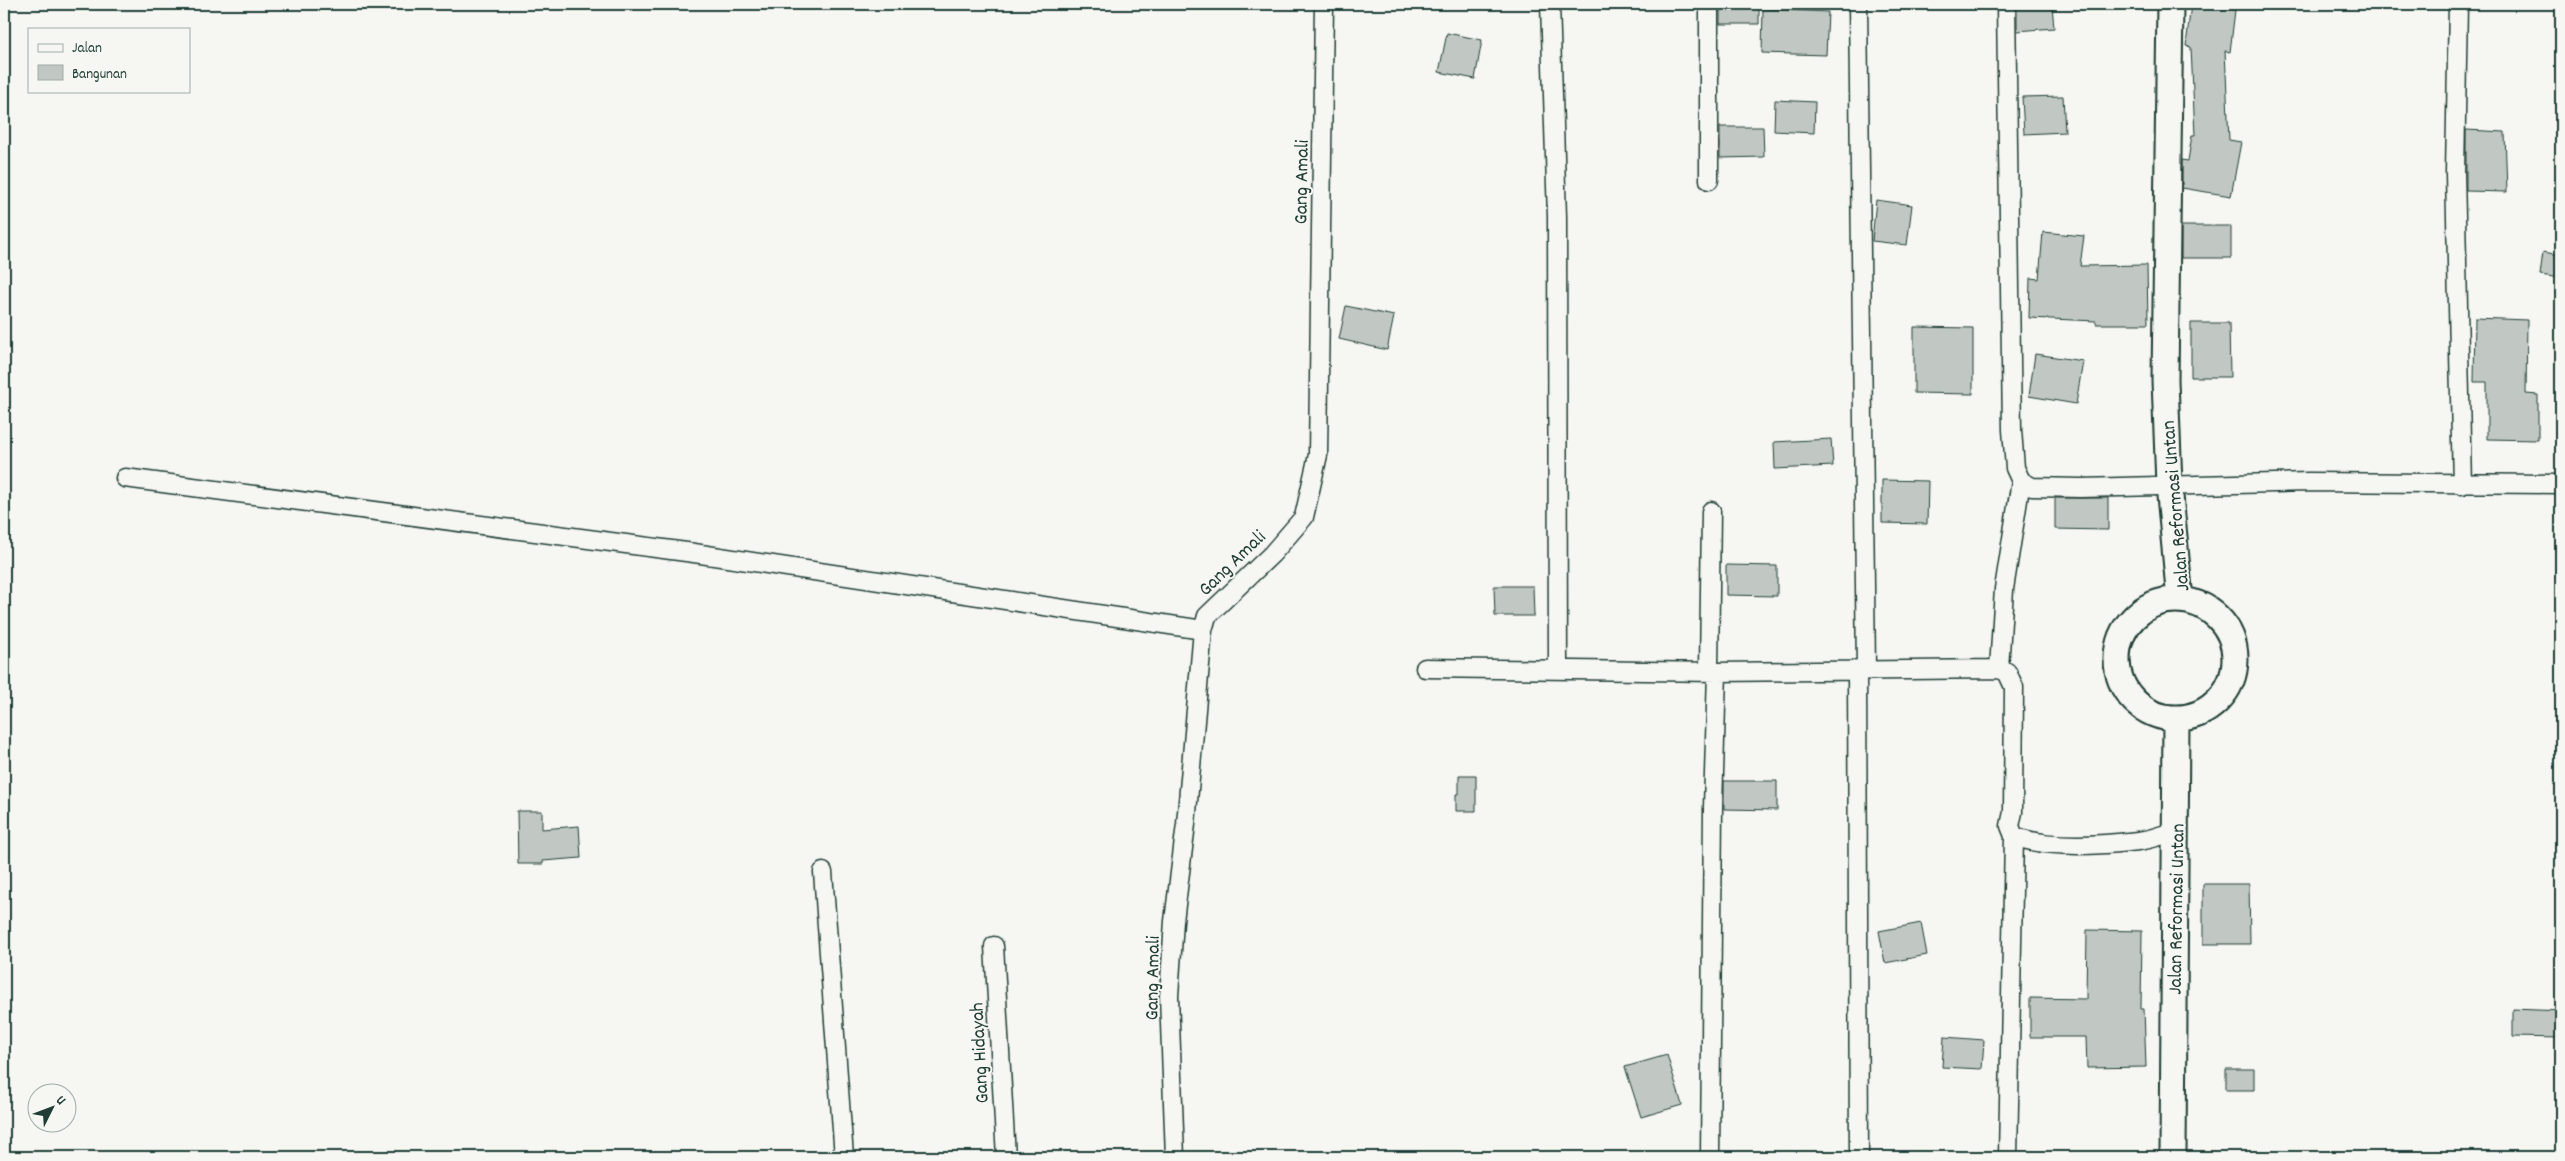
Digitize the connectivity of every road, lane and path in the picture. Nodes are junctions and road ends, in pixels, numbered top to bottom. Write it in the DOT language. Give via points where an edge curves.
graph roads {
  1 [pos="1324,4"];
  2 [pos="1550,4"];
  3 [pos="1709,4"];
  4 [pos="1858,4"];
  5 [pos="2006,4"];
  6 [pos="2170,4"];
  7 [pos="2458,4"];
  8 [pos="1709,180"];
  9 [pos="125,478"];
  10 [pos="2021,481"];
  11 [pos="2462,484"];
  12 [pos="2561,484"];
  13 [pos="2169,485"];
  14 [pos="1711,511"];
  15 [pos="2180,600"];
  16 [pos="1203,630"];
  17 [pos="1425,668"];
  18 [pos="1999,668"];
  19 [pos="1558,669"];
  20 [pos="1862,669"];
  21 [pos="1713,672"];
  22 [pos="2176,720"];
  23 [pos="2176,831"];
  24 [pos="2014,836"];
  25 [pos="823,872"];
  26 [pos="994,946"];
  27 [pos="1710,1151"];
  28 [pos="844,1157"];
  29 [pos="1006,1157"];
  30 [pos="1175,1157"];
  31 [pos="1859,1157"];
  32 [pos="2008,1157"];
  33 [pos="2173,1157"];
  1 -- 16 [label="street, Gang Amali" via="1318,455 1304,517 1272,554 1207,616"];
  2 -- 19 [label="street" via="1558,256"];
  3 -- 8 [label="street"];
  4 -- 20 [label="street"];
  5 -- 10 [label="street" via="2012,430 2015,468"];
  6 -- 13 [label="street, Jalan Reformasi Untan" via="2165,380"];
  7 -- 11 [label="street" via="2455,173"];
  9 -- 16 [label="street" via="694,553"];
  10 -- 13 [label="street" via="2032,487 2052,488"];
  10 -- 18 [label="street" via="2004,589"];
  11 -- 12 [label="street"];
  11 -- 13 [label="street" via="2309,482"];
  13 -- 15 [label="street, Jalan Reformasi Untan"];
  14 -- 21 [label="street"];
  15 -- 22 [label="street, Jalan Reformasi Untan" via="2202,605 2220,619 2232,639 2236,661 2231,684 2218,702 2199,715"];
  15 -- 22 [label="street" via="2156,602 2135,615 2121,634 2116,657 2120,681 2133,701 2153,715"];
  16 -- 30 [label="street, Gang Amali" via="1169,996"];
  17 -- 19 [label="street"];
  18 -- 20 [label="street"];
  18 -- 24 [label="street" via="2007,672 2014,686 2013,812 2010,826"];
  19 -- 21 [label="street"];
  20 -- 21 [label="street"];
  20 -- 31 [label="street"];
  21 -- 27 [label="street"];
  22 -- 23 [label="street, Jalan Reformasi Untan"];
  23 -- 24 [label="street" via="2140,841 2100,844 2029,842"];
  23 -- 33 [label="street, Jalan Reformasi Untan"];
  24 -- 32 [label="street"];
  25 -- 28 [label="street"];
  26 -- 29 [label="street, Gang Hidayah"];
}
